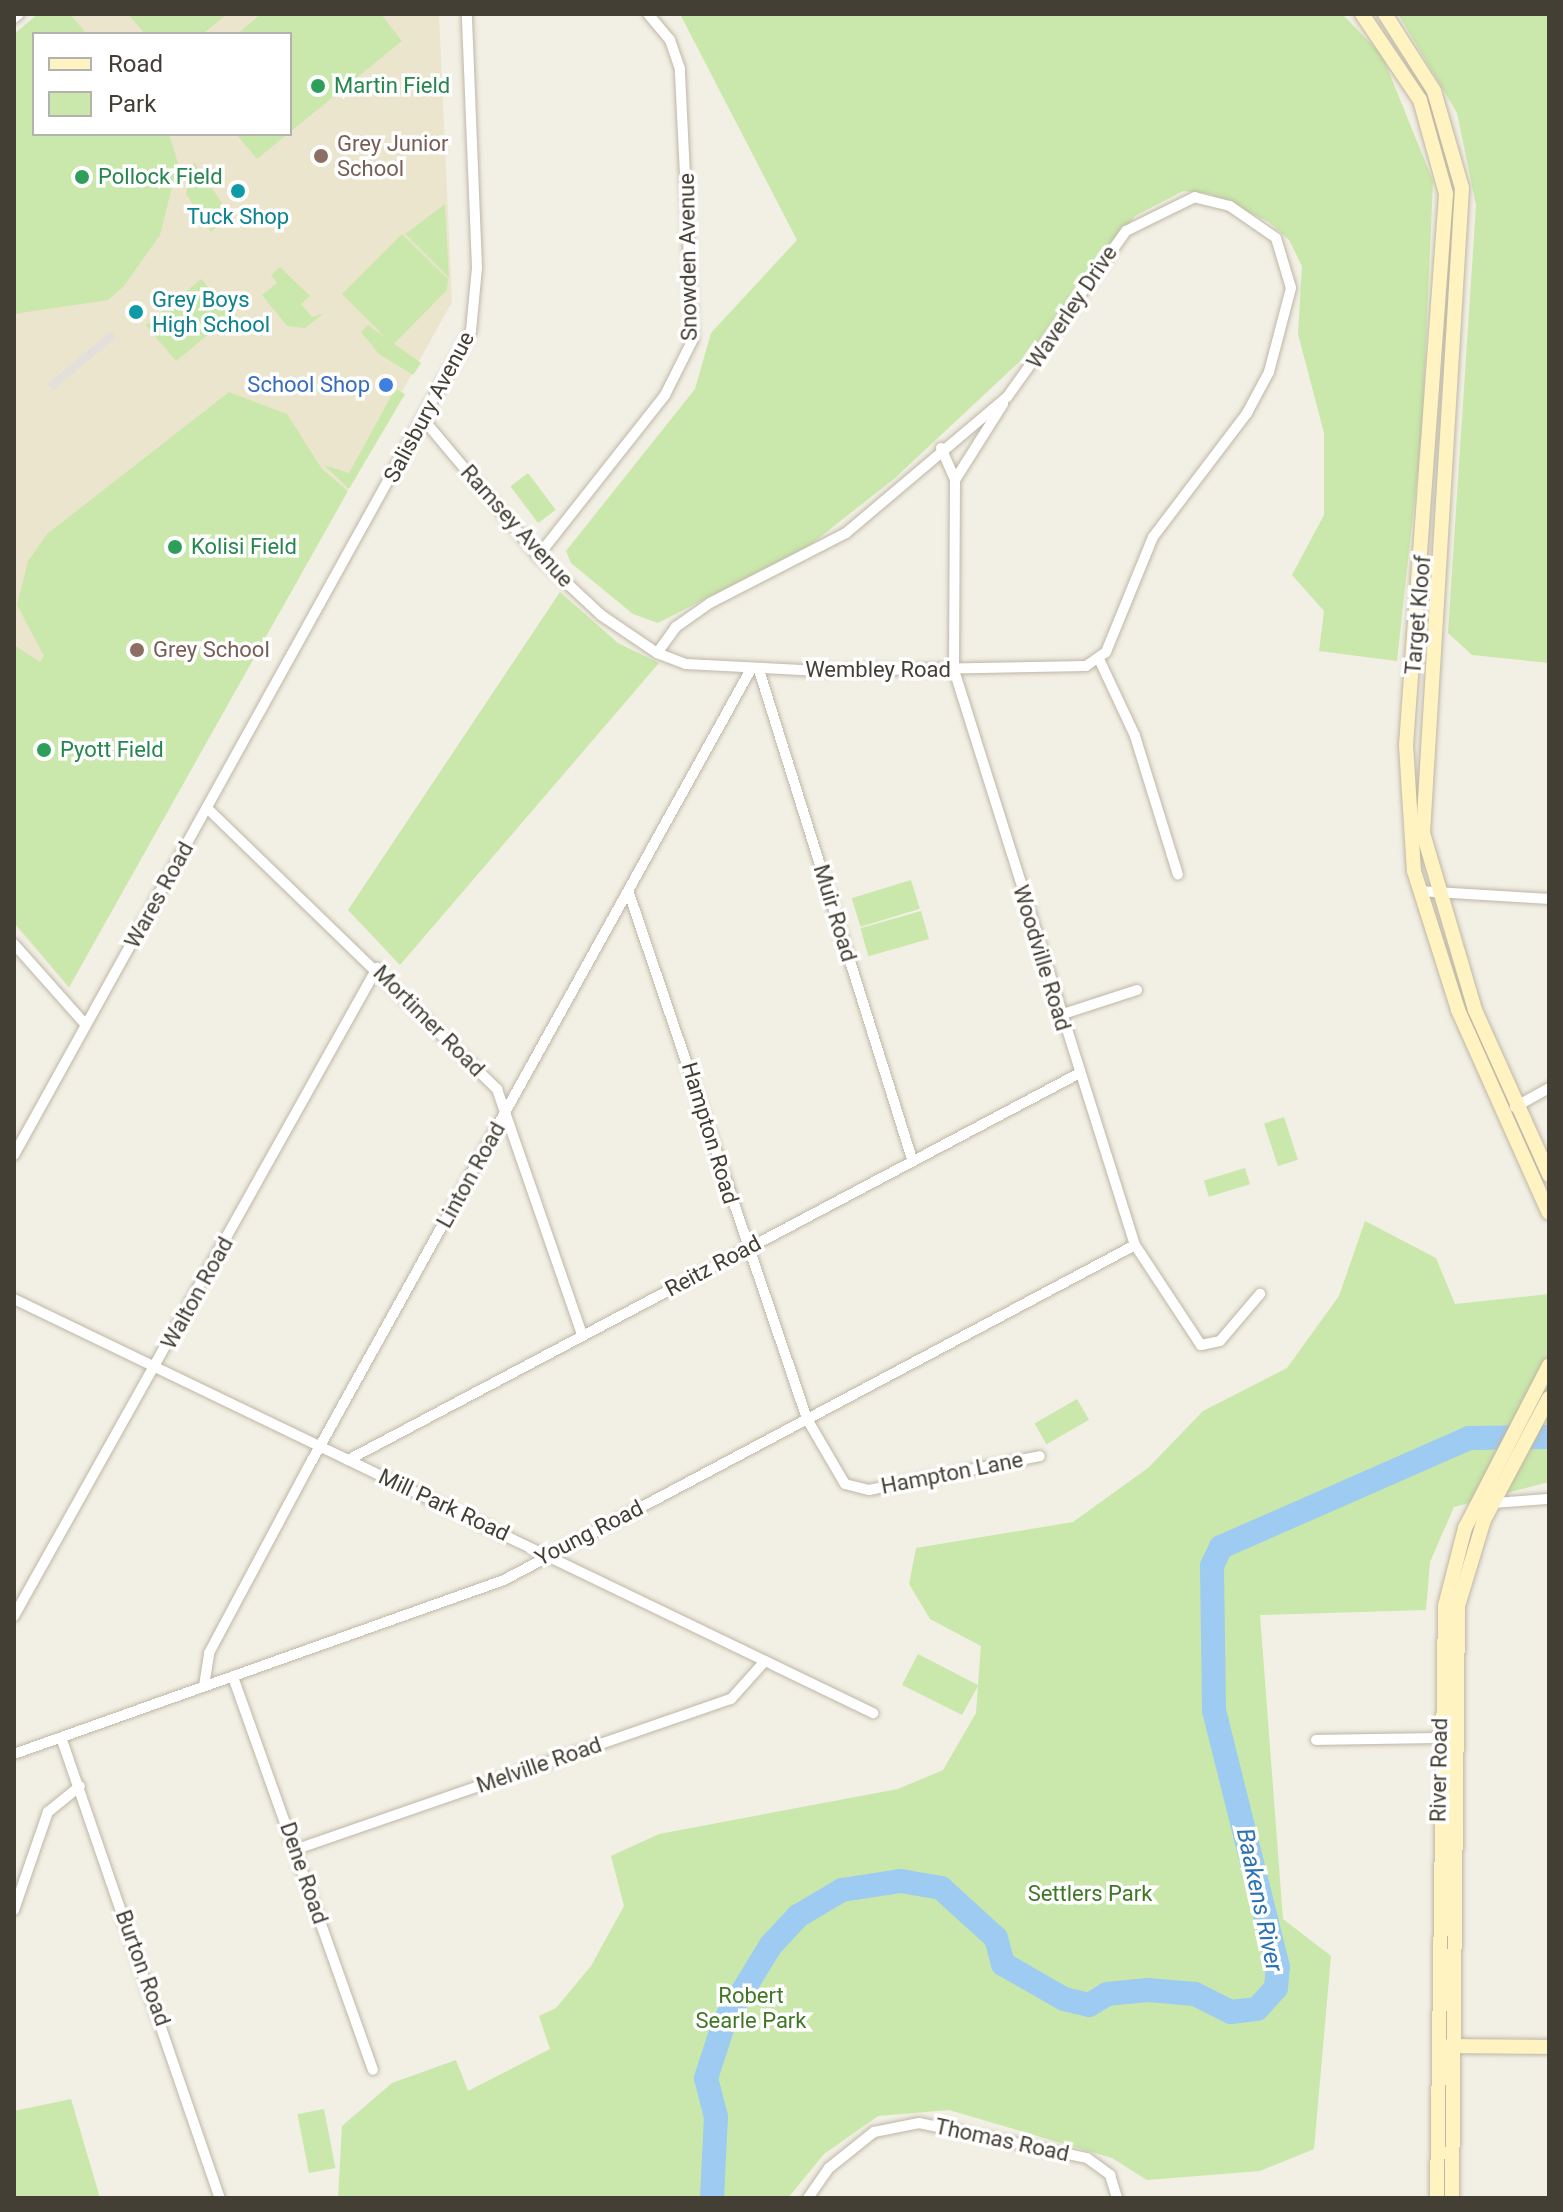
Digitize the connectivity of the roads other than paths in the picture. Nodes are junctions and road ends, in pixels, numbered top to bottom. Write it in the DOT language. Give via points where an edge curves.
graph roads {
  1 [pos="19,14"];
  2 [pos="467,14"];
  3 [pos="648,14"];
  4 [pos="1362,14"];
  5 [pos="1385,14"];
  6 [pos="14,18"];
  7 [pos="1007,397"];
  8 [pos="424,420"];
  9 [pos="941,448"];
  10 [pos="955,480"];
  11 [pos="538,556"];
  12 [pos="303,635"];
  13 [pos="657,653"];
  14 [pos="1099,659"];
  15 [pos="755,669"];
  16 [pos="954,670"];
  17 [pos="1412,681"];
  18 [pos="1429,681"];
  19 [pos="207,808"];
  20 [pos="1178,875"];
  21 [pos="1427,891"];
  22 [pos="629,893"];
  23 [pos="1549,899"];
  24 [pos="14,944"];
  25 [pos="377,968"];
  26 [pos="1137,990"];
  27 [pos="1060,1015"];
  28 [pos="86,1025"];
  29 [pos="1078,1074"];
  30 [pos="1549,1088"];
  31 [pos="1515,1107"];
  32 [pos="508,1108"];
  33 [pos="14,1155"];
  34 [pos="911,1156"];
  35 [pos="1549,1175"];
  36 [pos="1549,1213"];
  37 [pos="1135,1245"];
  38 [pos="746,1250"];
  39 [pos="1260,1294"];
  40 [pos="14,1299"];
  41 [pos="582,1334"];
  42 [pos="1549,1365"];
  43 [pos="155,1367"];
  44 [pos="1549,1398"];
  45 [pos="807,1419"];
  46 [pos="320,1447"];
  47 [pos="1040,1456"];
  48 [pos="348,1460"];
  49 [pos="1492,1498"];
  50 [pos="1549,1499"];
  51 [pos="548,1555"];
  52 [pos="14,1616"];
  53 [pos="765,1661"];
  54 [pos="233,1677"];
  55 [pos="204,1686"];
  56 [pos="873,1713"];
  57 [pos="1455,1738"];
  58 [pos="1438,1739"];
  59 [pos="62,1740"];
  60 [pos="1316,1740"];
  61 [pos="14,1754"];
  62 [pos="80,1786"];
  63 [pos="297,1849"];
  64 [pos="14,1910"];
  65 [pos="1439,1941"];
  66 [pos="1458,1941"];
  67 [pos="1456,2045"];
  68 [pos="1437,2046"];
  69 [pos="1549,2047"];
  70 [pos="373,2070"];
  71 [pos="1117,2192"];
  72 [pos="220,2198"];
  73 [pos="808,2198"];
  74 [pos="1437,2198"];
  75 [pos="1452,2198"];
  1 -- 6 [label="street"];
  2 -- 8 [label="street, Salisbury Avenue" via="477,299 465,344"];
  3 -- 11 [label="street, Snowden Avenue" via="680,69 693,339 665,395"];
  4 -- 17 [label="main road, Target Kloof" via="1420,100 1446,194"];
  5 -- 18 [label="main road, Target Kloof" via="1434,91 1462,188"];
  7 -- 9 [label="street, Waverley Drive"];
  7 -- 10 [label="street"];
  7 -- 14 [label="street, Waverley Drive" via="1121,235 1175,202 1195,197 1230,206 1272,233 1286,255 1291,288 1269,372 1247,413 1153,537"];
  8 -- 11 [label="street, Ramsey Avenue"];
  8 -- 12 [label="street, Salisbury Avenue"];
  9 -- 10 [label="street"];
  9 -- 13 [label="street, Waverley Drive" via="846,533 710,603 676,627"];
  10 -- 16 [label="street, Woodville Road"];
  11 -- 13 [label="street, Ramsey Avenue" via="610,624"];
  12 -- 19 [label="street, Wares Road"];
  13 -- 15 [label="street, Wembley Road" via="686,664"];
  14 -- 16 [label="street, Wembley Road" via="1070,668"];
  14 -- 20 [label="street" via="1135,736"];
  15 -- 16 [label="street, Wembley Road"];
  15 -- 22 [label="street, Linton Road"];
  15 -- 34 [label="street, Muir Road"];
  16 -- 27 [label="street, Woodville Road"];
  17 -- 18 [label="main road"];
  17 -- 21 [label="main road, Target Kloof" via="1405,787"];
  18 -- 21 [label="main road, Target Kloof" via="1421,812"];
  19 -- 25 [label="street, Mortimer Road"];
  19 -- 28 [label="street, Wares Road"];
  21 -- 23 [label="street"];
  21 -- 31 [label="main road, Target Kloof"];
  21 -- 36 [label="main road, Target Kloof" via="1458,1010"];
  22 -- 32 [label="street, Linton Road"];
  22 -- 38 [label="street, Hampton Road"];
  24 -- 28 [label="street"];
  25 -- 32 [label="street, Mortimer Road"];
  25 -- 43 [label="street, Walton Road"];
  26 -- 27 [label="street"];
  27 -- 29 [label="street, Woodville Road"];
  28 -- 33 [label="street, Wares Road"];
  29 -- 34 [label="street, Reitz Road"];
  29 -- 37 [label="street, Woodville Road"];
  30 -- 31 [label="street"];
  31 -- 35 [label="main road, Target Kloof"];
  32 -- 41 [label="street, Mortimer Road"];
  32 -- 46 [label="street, Linton Road"];
  34 -- 38 [label="street, Reitz Road"];
  37 -- 39 [label="street, Woodville Road" via="1201,1345 1220,1341"];
  37 -- 45 [label="street, Young Road"];
  38 -- 41 [label="street, Reitz Road"];
  38 -- 45 [label="street, Hampton Road"];
  40 -- 43 [label="street, Mill Park Road"];
  41 -- 48 [label="street, Reitz Road"];
  42 -- 49 [label="main road, River Road"];
  43 -- 46 [label="street, Mill Park Road"];
  43 -- 52 [label="street, Walton Road"];
  44 -- 49 [label="main road, River Road"];
  45 -- 47 [label="street, Hampton Lane" via="845,1484 861,1491"];
  45 -- 51 [label="street, Young Road"];
  46 -- 48 [label="street, Mill Park Road"];
  46 -- 55 [label="street, Linton Road" via="209,1653"];
  48 -- 51 [label="street, Mill Park Road"];
  49 -- 50 [label="street"];
  49 -- 57 [label="main road, River Road" via="1472,1547 1458,1606"];
  49 -- 58 [label="main road, River Road" via="1450,1571"];
  51 -- 53 [label="street, Mill Park Road"];
  51 -- 54 [label="street, Young Road" via="504,1580"];
  53 -- 56 [label="street, Mill Park Road"];
  53 -- 63 [label="street, Melville Road" via="731,1699"];
  54 -- 55 [label="street, Young Road"];
  54 -- 63 [label="street, Dene Road"];
  55 -- 59 [label="street, Young Road"];
  57 -- 58 [label="street"];
  57 -- 66 [label="main road, River Road"];
  58 -- 60 [label="street"];
  58 -- 65 [label="main road, River Road"];
  59 -- 61 [label="street, Young Road"];
  59 -- 62 [label="street, Burton Road"];
  62 -- 64 [label="street" via="48,1812"];
  62 -- 72 [label="street, Burton Road"];
  63 -- 70 [label="street, Dene Road"];
  65 -- 66 [label="main road"];
  65 -- 68 [label="main road, River Road"];
  66 -- 67 [label="main road, River Road"];
  67 -- 68 [label="main road"];
  67 -- 69 [label="main road"];
  67 -- 75 [label="main road, River Road"];
  68 -- 74 [label="main road, River Road"];
  71 -- 73 [label="street, Thomas Road" via="1087,2158 919,2123 874,2132 829,2168"];
}
